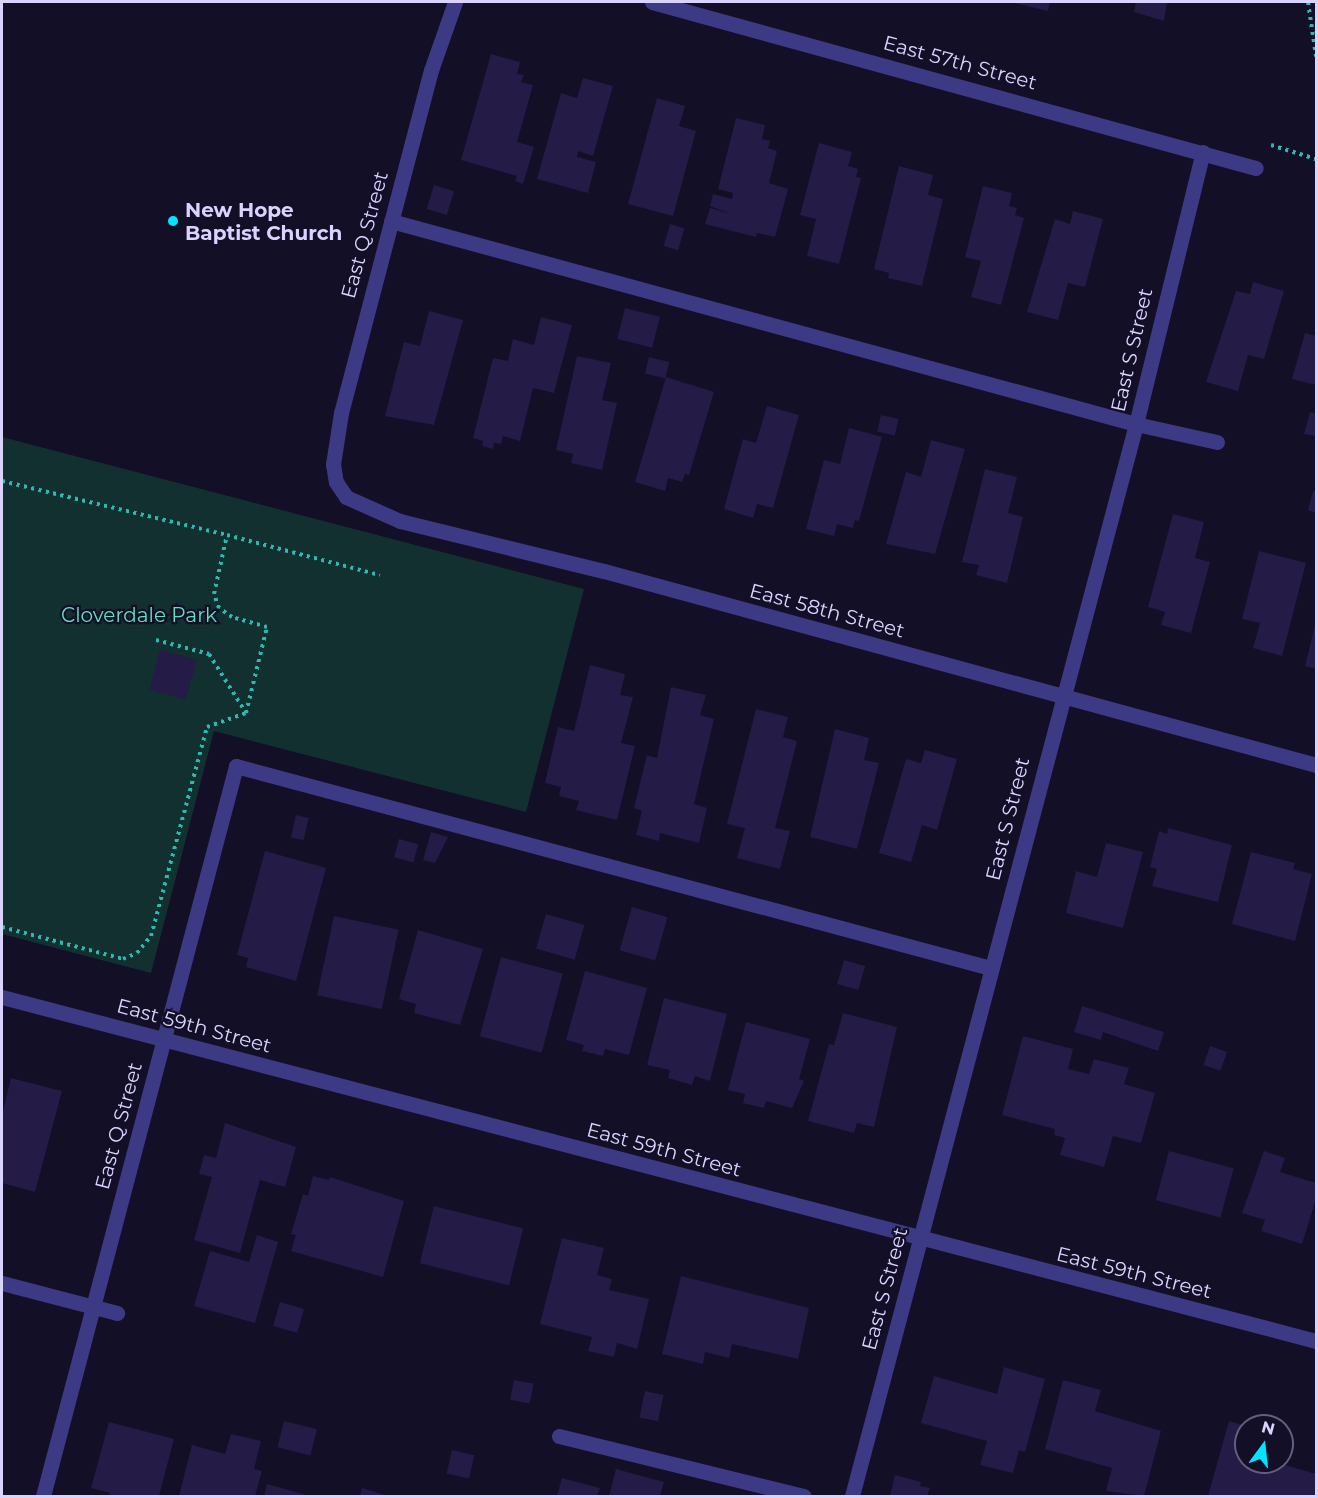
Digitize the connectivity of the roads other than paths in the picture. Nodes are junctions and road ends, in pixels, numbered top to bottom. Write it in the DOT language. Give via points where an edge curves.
graph roads {
  1 [pos="455,2"];
  2 [pos="652,2"];
  3 [pos="1203,152"];
  4 [pos="1256,168"];
  5 [pos="391,222"];
  6 [pos="1136,424"];
  7 [pos="1218,442"];
  8 [pos="336,482"];
  9 [pos="1061,697"];
  10 [pos="1317,765"];
  11 [pos="991,968"];
  12 [pos="2,997"];
  13 [pos="163,1040"];
  14 [pos="920,1240"];
  15 [pos="2,1283"];
  16 [pos="93,1308"];
  17 [pos="117,1313"];
  18 [pos="1317,1341"];
  19 [pos="559,1436"];
  20 [pos="43,1497"];
  21 [pos="804,1497"];
  22 [pos="852,1497"];
  1 -- 5 [label="street, East Q Street" via="431,70"];
  2 -- 3 [label="street, East 57th Street"];
  3 -- 4 [label="street, East 57th Street"];
  3 -- 6 [label="street, East S Street"];
  5 -- 6 [label="street"];
  5 -- 8 [label="street, East Q Street" via="341,412 333,464"];
  6 -- 7 [label="street"];
  6 -- 9 [label="street, East S Street"];
  8 -- 9 [label="street, East 58th Street" via="346,497 399,521 604,571"];
  9 -- 10 [label="street, East 58th Street"];
  9 -- 11 [label="street, East S Street"];
  11 -- 13 [label="street, East Q Street" via="236,766"];
  11 -- 14 [label="street, East S Street"];
  12 -- 13 [label="street, East 59th Street"];
  13 -- 14 [label="street, East 59th Street"];
  13 -- 16 [label="street, East Q Street"];
  14 -- 18 [label="street, East 59th Street"];
  14 -- 22 [label="street, East S Street"];
  15 -- 16 [label="street"];
  16 -- 17 [label="street"];
  16 -- 20 [label="street, East Q Street"];
  19 -- 21 [label="street"];
}
